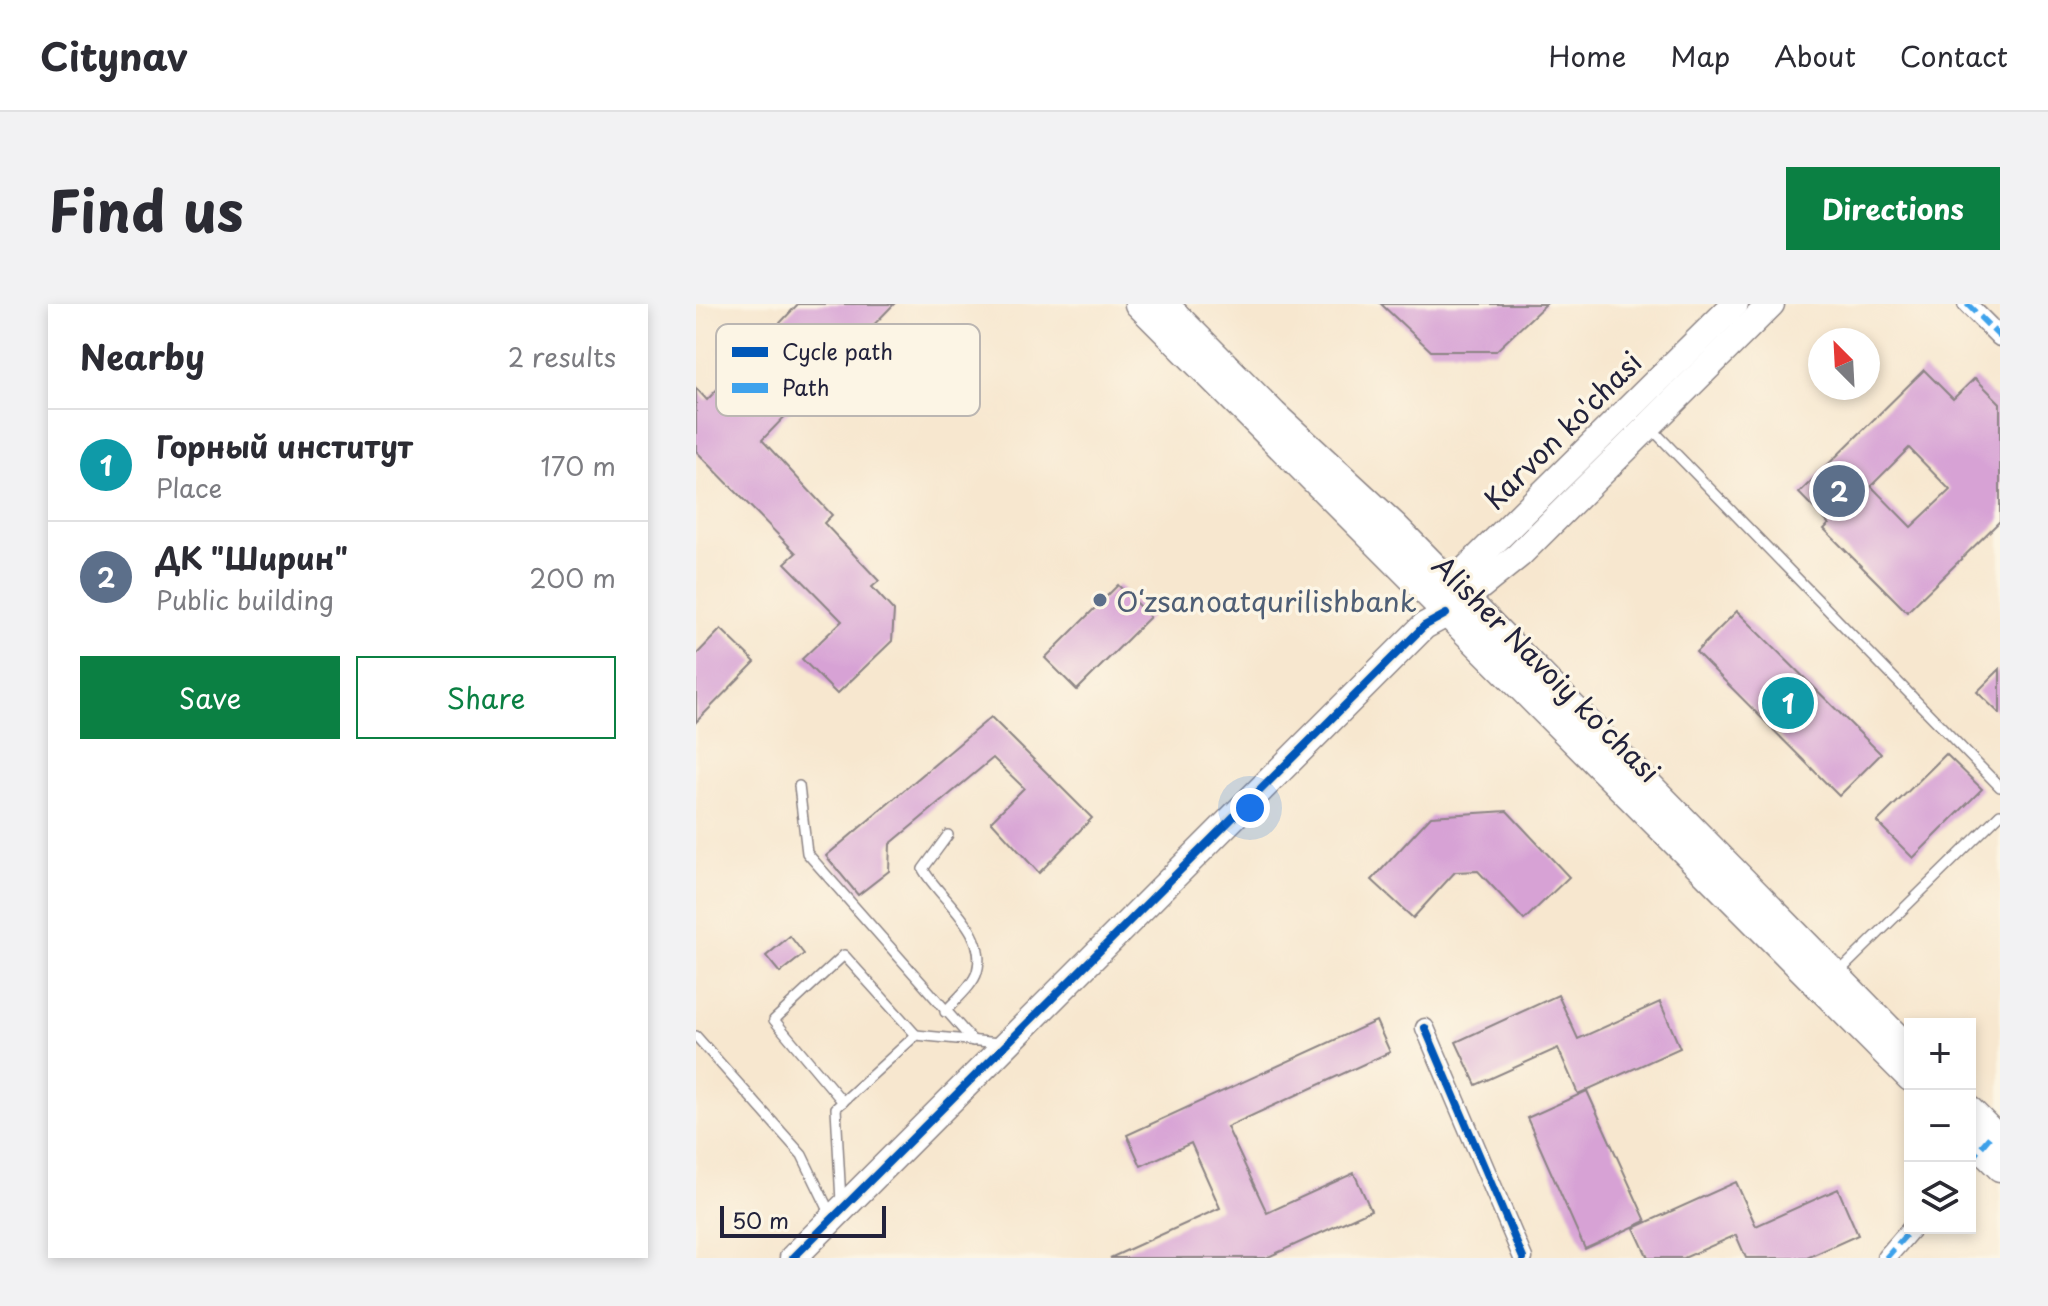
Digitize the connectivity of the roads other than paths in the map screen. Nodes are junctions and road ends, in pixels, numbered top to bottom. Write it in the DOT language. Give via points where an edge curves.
graph roads {
  1 [pos="1138,304"];
  2 [pos="1165,304"];
  3 [pos="1735,304"];
  4 [pos="1771,304"];
  5 [pos="1967,304"];
  6 [pos="2000,337"];
  7 [pos="1649,426"];
  8 [pos="1443,604"];
  9 [pos="799,786"];
  10 [pos="2000,787"];
  11 [pos="2000,814"];
  12 [pos="948,835"];
  13 [pos="1830,983"];
  14 [pos="945,1012"];
  15 [pos="1425,1028"];
  16 [pos="916,1035"];
  17 [pos="696,1036"];
  18 [pos="973,1041"];
  19 [pos="1006,1044"];
  20 [pos="1904,1045"];
  21 [pos="1904,1071"];
  22 [pos="843,1102"];
  23 [pos="1983,1144"];
  24 [pos="2000,1168"];
  25 [pos="837,1214"];
  26 [pos="1907,1234"];
  27 [pos="798,1256"];
  28 [pos="1523,1258"];
  29 [pos="1886,1258"];
  1 -- 8 [label="main road, Alisher Navoiy ko'chasi"];
  2 -- 8 [label="main road, Alisher Navoiy ko'chasi" via="1395,526"];
  3 -- 8 [label="main road, Karvon ko'chasi"];
  4 -- 7 [label="main road"];
  5 -- 6 [label="street"];
  7 -- 8 [label="main road" via="1519,555"];
  7 -- 10 [label="lane"];
  8 -- 13 [label="main road, Alisher Navoiy ko'chasi"];
  8 -- 19 [label="main road"];
  9 -- 14 [label="lane" via="807,853"];
  11 -- 13 [label="lane"];
  12 -- 14 [label="lane" via="923,869 970,929 979,958 977,975"];
  13 -- 20 [label="main road, Alisher Navoiy ko'chasi"];
  13 -- 21 [label="main road, Alisher Navoiy ko'chasi"];
  14 -- 18 [label="lane"];
  15 -- 28 [label="street"];
  16 -- 18 [label="lane"];
  16 -- 22 [label="lane"];
  16 -- 22 [label="lane" via="844,955 774,1020"];
  17 -- 25 [label="lane" via="802,1155"];
  18 -- 19 [label="lane"];
  19 -- 25 [label="main road"];
  22 -- 25 [label="lane" via="836,1108"];
  23 -- 24 [label="main road"];
  25 -- 27 [label="main road"];
  26 -- 29 [label="street"];
}
